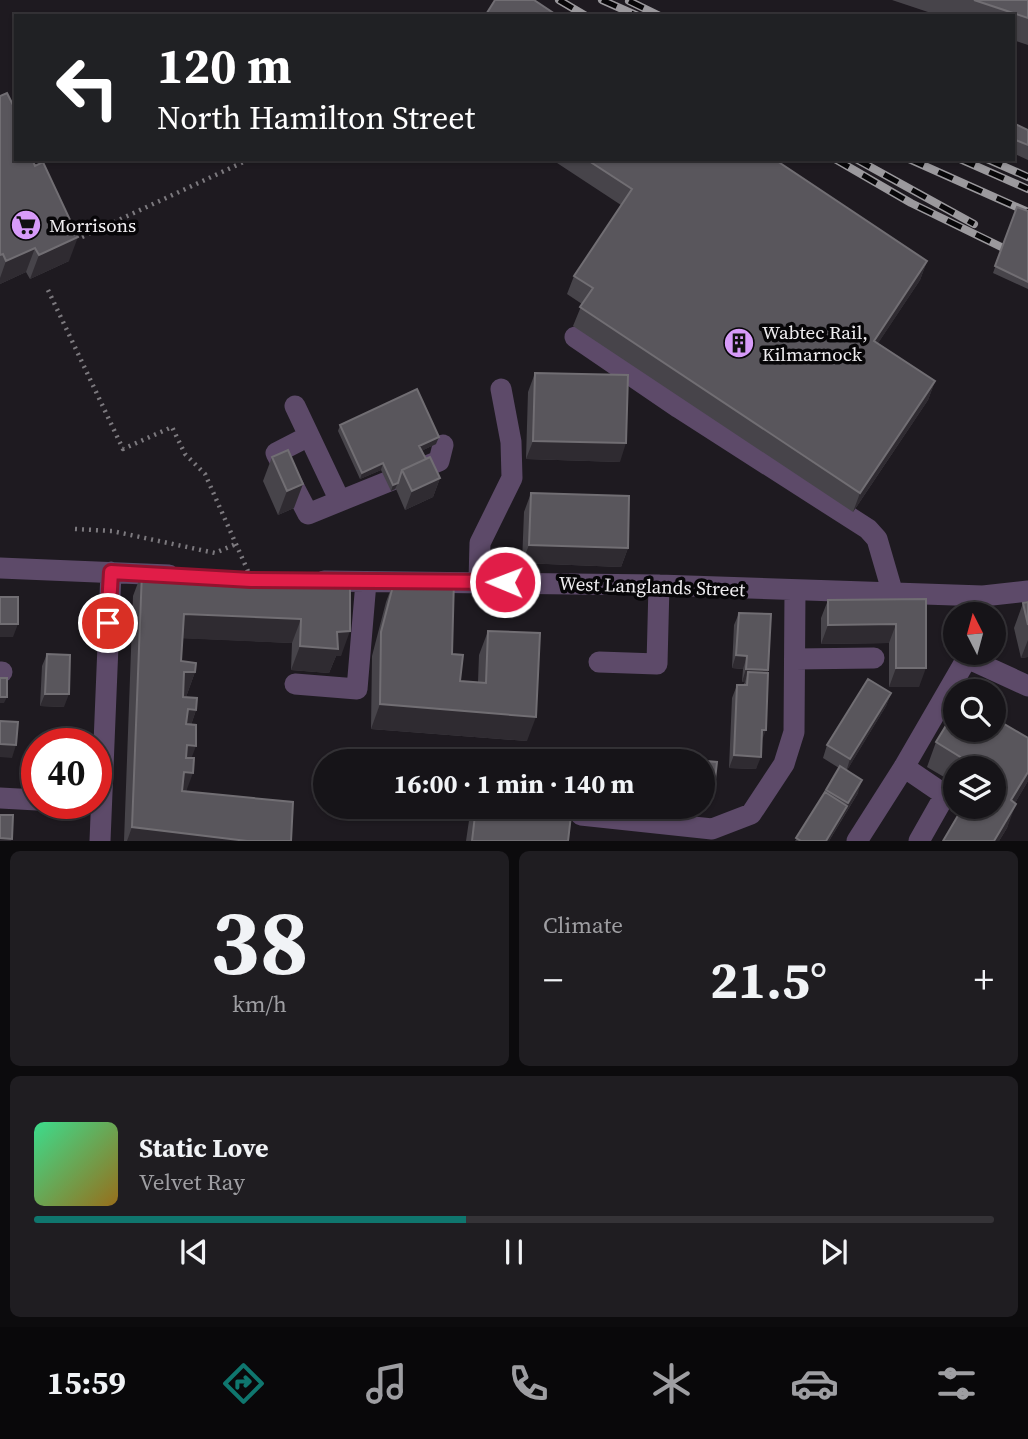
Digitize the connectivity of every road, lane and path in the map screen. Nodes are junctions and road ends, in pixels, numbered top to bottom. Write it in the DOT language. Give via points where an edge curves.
graph roads {
  1 [pos="246,161"];
  2 [pos="82,237"];
  3 [pos="48,290"];
  4 [pos="575,337"];
  5 [pos="501,389"];
  6 [pos="295,406"];
  7 [pos="309,436"];
  8 [pos="443,445"];
  9 [pos="340,501"];
  10 [pos="75,529"];
  11 [pos="236,544"];
  12 [pos="0,568"];
  13 [pos="111,572"];
  14 [pos="187,576"];
  15 [pos="251,580"];
  16 [pos="303,581"];
  17 [pos="479,581"];
  18 [pos="366,582"];
  19 [pos="659,585"];
  20 [pos="795,591"];
  21 [pos="1028,591"];
  22 [pos="893,594"];
  23 [pos="958,602"];
  24 [pos="992,602"];
  25 [pos="795,659"];
  26 [pos="874,659"];
  27 [pos="599,662"];
  28 [pos="962,665"];
  29 [pos="987,665"];
  30 [pos="295,684"];
  31 [pos="1028,686"];
  32 [pos="103,728"];
  33 [pos="904,767"];
  34 [pos="0,798"];
  35 [pos="21,799"];
  36 [pos="99,819"];
  37 [pos="618,819"];
  38 [pos="100,841"];
  39 [pos="857,841"];
  40 [pos="919,841"];
  1 -- 2 [label="path"];
  3 -- 11 [label="path" via="123,449 172,427 185,454 205,474"];
  4 -- 22 [label="street" via="868,529 877,539"];
  5 -- 17 [label="street" via="512,478 480,543"];
  6 -- 7 [label="street"];
  7 -- 9 [label="street"];
  7 -- 9 [label="street" via="276,453 308,514"];
  8 -- 9 [label="street" via="439,461"];
  10 -- 11 [label="path" via="112,531 215,553"];
  11 -- 15 [label="path"];
  12 -- 13 [label="street"];
  13 -- 14 [label="street"];
  13 -- 32 [label="street"];
  16 -- 18 [label="street, West Langlands Street"];
  17 -- 18 [label="street, West Langlands Street"];
  17 -- 19 [label="street, West Langlands Street"];
  18 -- 30 [label="street" via="357,688"];
  19 -- 20 [label="street, West Langlands Street"];
  19 -- 27 [label="street" via="657,664"];
  20 -- 22 [label="street, West Langlands Street"];
  20 -- 25 [label="street"];
  21 -- 24 [label="street, West Langlands Street"];
  22 -- 23 [label="street, West Langlands Street"];
  25 -- 26 [label="street"];
  25 -- 37 [label="street" via="794,732 785,764 751,814 712,829"];
  28 -- 33 [label="street"];
  29 -- 31 [label="street"];
  33 -- 39 [label="street"];
  33 -- 40 [label="street" via="944,794"];
  34 -- 35 [label="street"];
  36 -- 38 [label="street"];
}
